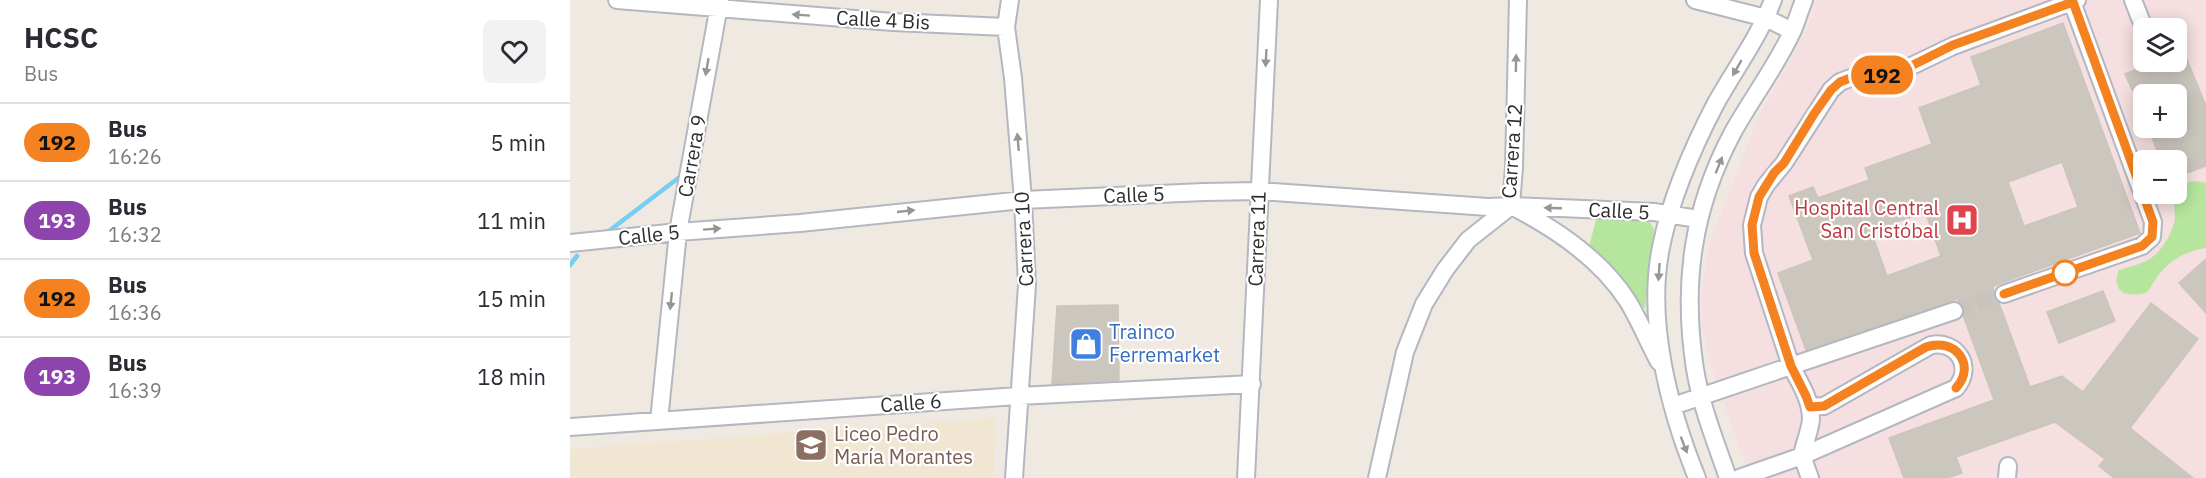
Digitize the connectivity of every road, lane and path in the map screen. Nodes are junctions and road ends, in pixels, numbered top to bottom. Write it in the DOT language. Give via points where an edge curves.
graph roads {
  1 [pos="617,0"];
  2 [pos="1010,0"];
  3 [pos="1269,0"];
  4 [pos="1518,0"];
  5 [pos="1695,0"];
  6 [pos="1773,0"];
  7 [pos="1804,0"];
  8 [pos="2133,0"];
  9 [pos="2075,1"];
  10 [pos="719,5"];
  11 [pos="1766,18"];
  12 [pos="2140,18"];
  13 [pos="1006,27"];
  14 [pos="1792,31"];
  15 [pos="1258,191"];
  16 [pos="1023,200"];
  17 [pos="1511,206"];
  18 [pos="1596,209"];
  19 [pos="1668,214"];
  20 [pos="1698,219"];
  21 [pos="678,232"];
  22 [pos="570,243"];
  23 [pos="1577,246"];
  24 [pos="2004,294"];
  25 [pos="1954,311"];
  26 [pos="1791,366"];
  27 [pos="1663,371"];
  28 [pos="1252,384"];
  29 [pos="1019,396"];
  30 [pos="1702,396"];
  31 [pos="1672,406"];
  32 [pos="1810,407"];
  33 [pos="659,421"];
  34 [pos="570,427"];
  35 [pos="1802,456"];
  36 [pos="1014,478"];
  37 [pos="1246,478"];
  38 [pos="1377,478"];
  39 [pos="1697,478"];
  40 [pos="1728,478"];
  41 [pos="1739,478"];
  42 [pos="1810,478"];
  1 -- 10 [label="street, Calle 4 Bis"];
  2 -- 13 [label="street, Carrera 10"];
  3 -- 15 [label="street, Carrera 11, one-way"];
  17 -- 4 [label="street, Carrera 12, one-way"];
  5 -- 11 [label="street"];
  6 -- 11 [label="street"];
  7 -- 14 [label="street"];
  8 -- 12 [label="street"];
  9 -- 24 [label="street" via="2153,222 2152,237 2142,246"];
  9 -- 26 [label="street" via="1953,45 1901,71 1853,77 1831,90 1766,185 1752,225 1754,253"];
  13 -- 10 [label="street, Calle 4 Bis, one-way"];
  10 -- 21 [label="street, Carrera 9, one-way"];
  11 -- 14 [label="street"];
  11 -- 19 [label="street, one-way" via="1716,104 1678,183"];
  16 -- 13 [label="street, Carrera 10, one-way"];
  20 -- 14 [label="street, one-way" via="1733,133"];
  15 -- 16 [label="street, Calle 5"];
  15 -- 17 [label="street, Calle 5"];
  15 -- 28 [label="street, Carrera 11"];
  21 -- 16 [label="street, Calle 5, one-way"];
  16 -- 29 [label="street, Carrera 10" via="1027,285"];
  18 -- 17 [label="street, Calle 5, one-way"];
  17 -- 23 [label="street"];
  17 -- 38 [label="street, Carrera 12" via="1468,240 1424,304 1405,352"];
  18 -- 19 [label="street, Calle 5"];
  18 -- 23 [label="street" via="1578,213 1569,223 1569,234"];
  19 -- 20 [label="street, Calle 5"];
  19 -- 27 [label="street, one-way" via="1660,250 1656,307"];
  20 -- 30 [label="street" via="1692,249 1690,303 1695,371"];
  21 -- 22 [label="street, Calle 5"];
  21 -- 33 [label="street, Carrera 9, one-way"];
  23 -- 27 [label="street" via="1627,300"];
  25 -- 26 [label="street"];
  26 -- 30 [label="street"];
  26 -- 32 [label="street"];
  27 -- 31 [label="street"];
  28 -- 29 [label="street, Calle 6"];
  28 -- 37 [label="street, Carrera 11"];
  29 -- 33 [label="street, Calle 6"];
  29 -- 36 [label="street, Carrera 10"];
  30 -- 31 [label="street"];
  30 -- 40 [label="street"];
  31 -- 39 [label="street, one-way"];
  32 -- 35 [label="street" via="1811,421"];
  32 -- 35 [label="street" via="1824,406 1931,345 1950,347 1963,362 1963,377 1956,388"];
  33 -- 34 [label="street, Calle 6"];
  35 -- 41 [label="street"];
  35 -- 42 [label="street"];
}
